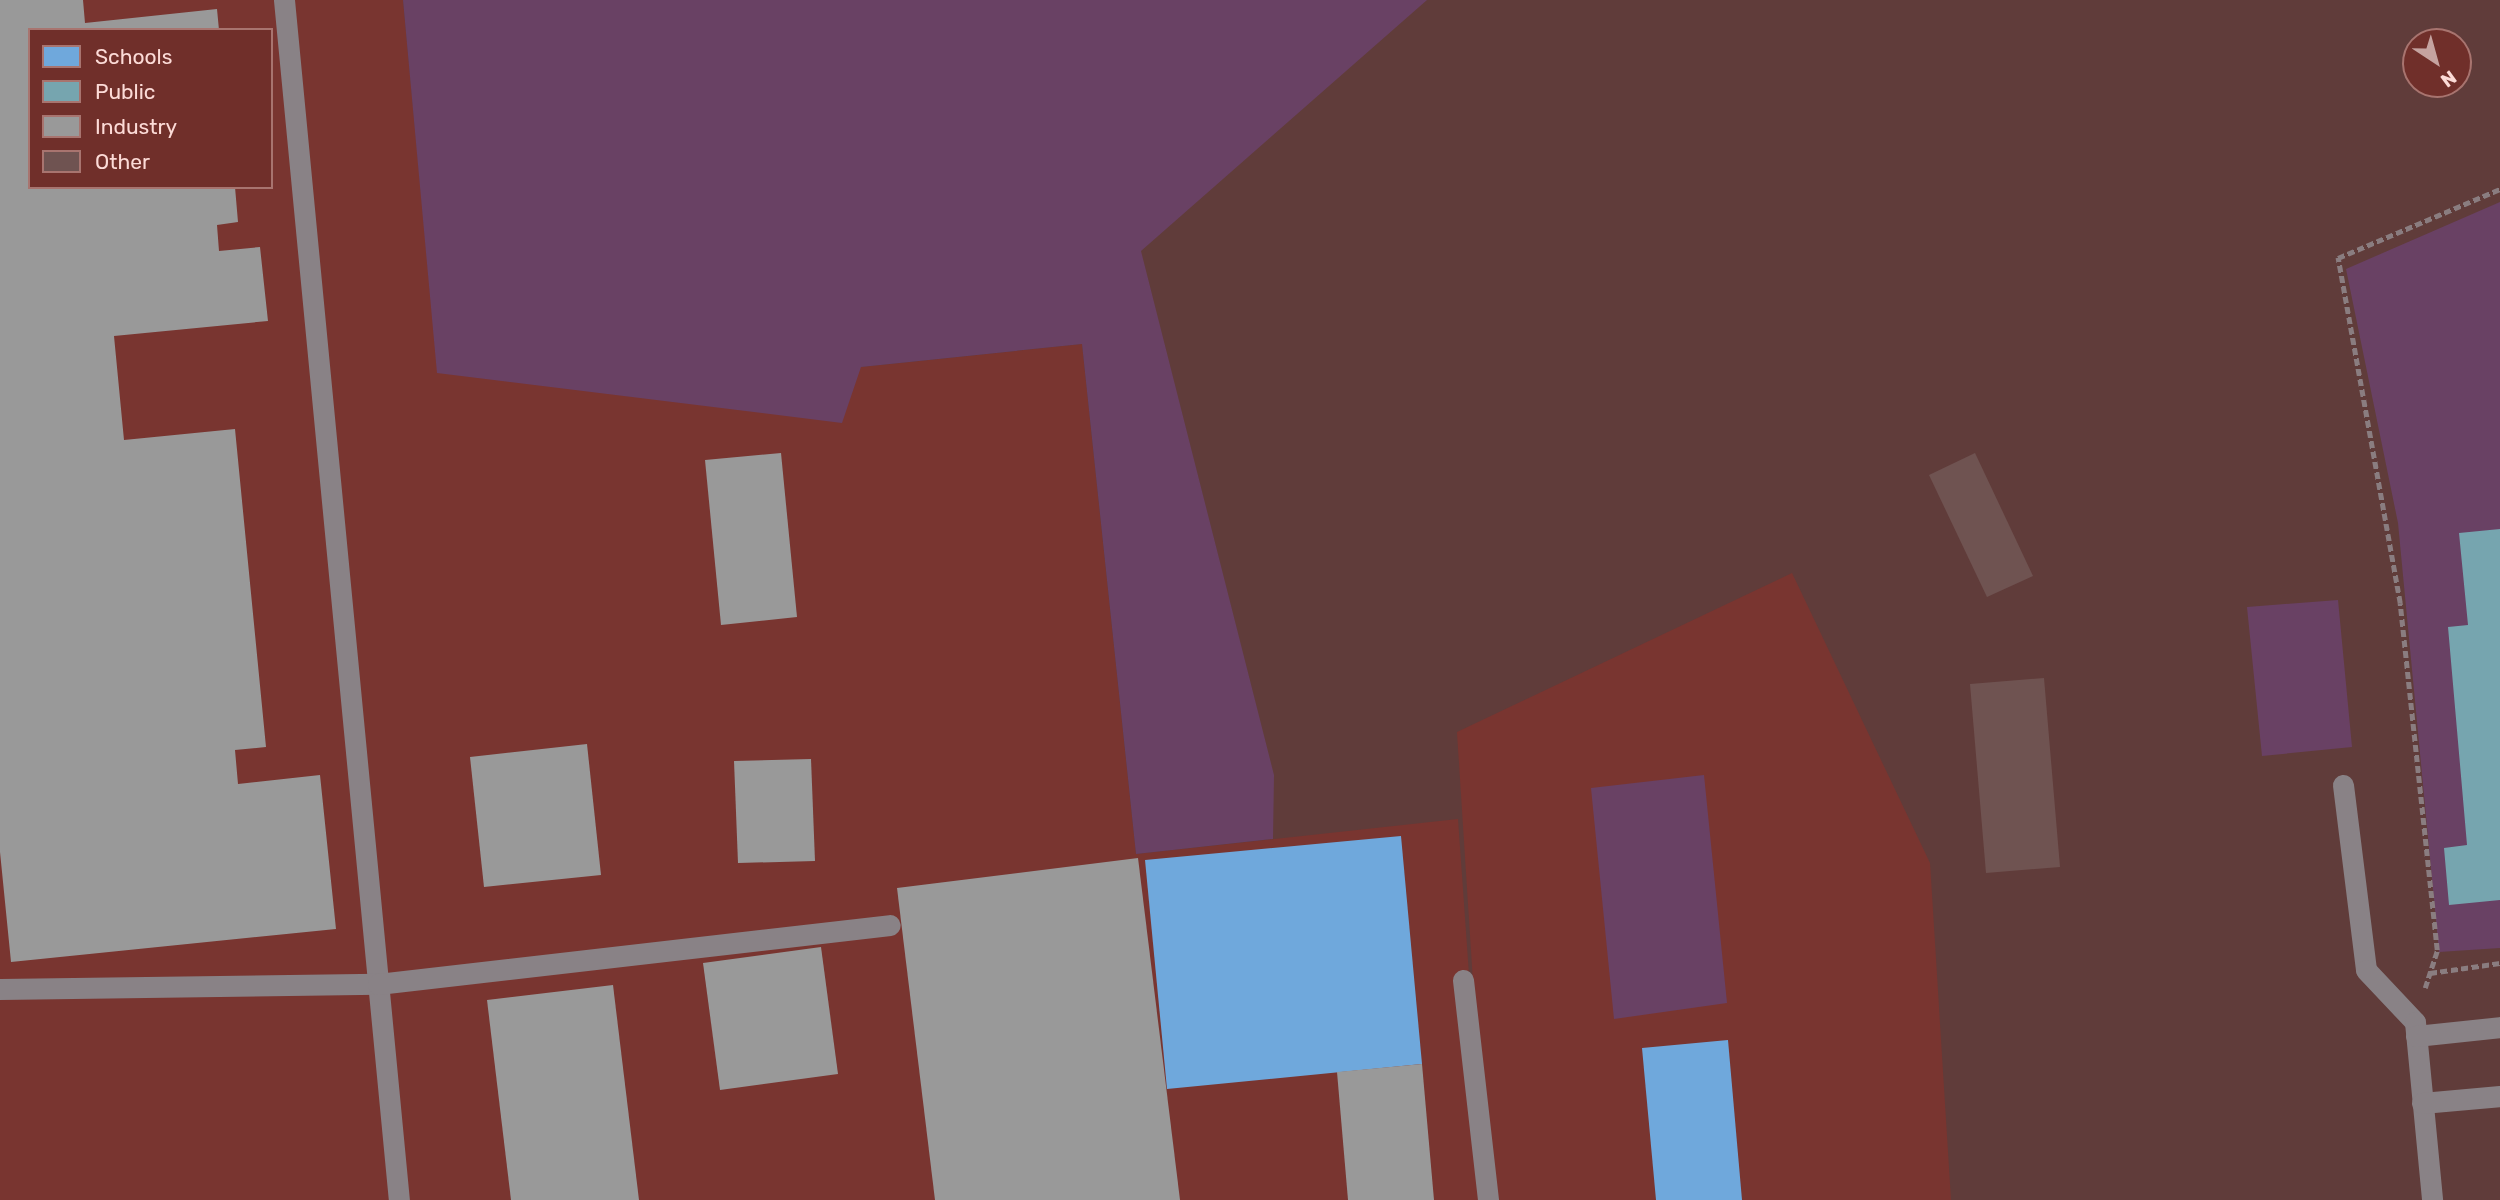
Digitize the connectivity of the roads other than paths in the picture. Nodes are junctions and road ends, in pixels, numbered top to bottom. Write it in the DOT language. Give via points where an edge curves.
graph roads {
  1 [pos="284,0"];
  2 [pos="2343,785"];
  3 [pos="890,925"];
  4 [pos="1463,980"];
  5 [pos="378,984"];
  6 [pos="0,989"];
  7 [pos="2500,1027"];
  8 [pos="2415,1029"];
  9 [pos="2500,1096"];
  10 [pos="2422,1103"];
  11 [pos="399,1200"];
  12 [pos="1488,1200"];
  13 [pos="2432,1200"];
  1 -- 5 [label="lane"];
  2 -- 8 [label="lane" via="2366,970"];
  3 -- 5 [label="lane"];
  4 -- 12 [label="lane"];
  5 -- 6 [label="lane"];
  5 -- 11 [label="lane"];
  7 -- 8 [label="lane"];
  8 -- 10 [label="lane"];
  9 -- 10 [label="lane"];
  10 -- 13 [label="lane"];
}
